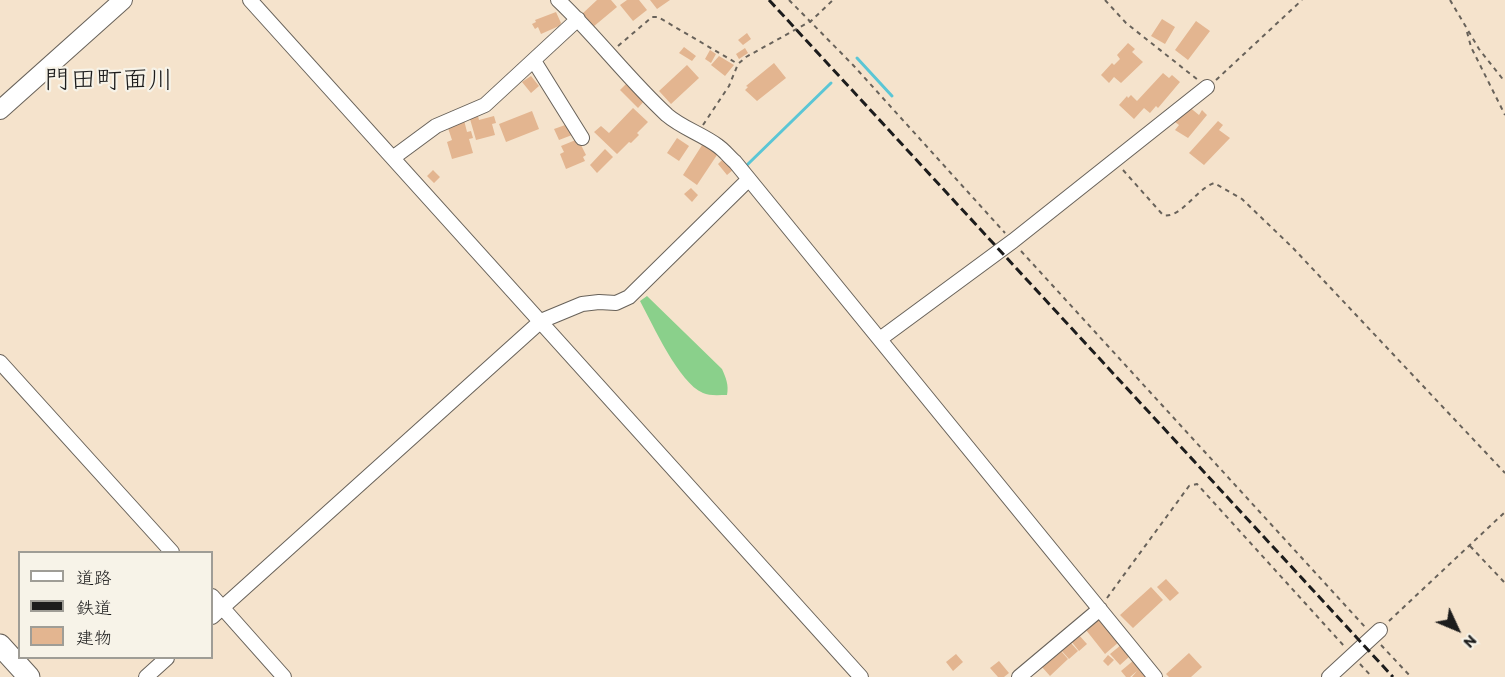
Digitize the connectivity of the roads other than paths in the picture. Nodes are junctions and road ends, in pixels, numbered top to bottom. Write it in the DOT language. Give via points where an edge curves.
graph roads {
  1 [pos="123,0"];
  2 [pos="250,0"];
  3 [pos="558,0"];
  4 [pos="578,19"];
  5 [pos="534,61"];
  6 [pos="1207,87"];
  7 [pos="0,111"];
  8 [pos="582,138"];
  9 [pos="394,157"];
  10 [pos="749,179"];
  11 [pos="542,321"];
  12 [pos="880,339"];
  13 [pos="0,362"];
  14 [pos="171,551"];
  15 [pos="1100,609"];
  16 [pos="217,612"];
  17 [pos="1376,633"];
  18 [pos="0,645"];
  19 [pos="165,659"];
  20 [pos="29,677"];
  21 [pos="146,677"];
  22 [pos="284,677"];
  23 [pos="861,677"];
  24 [pos="1019,677"];
  25 [pos="1155,677"];
  26 [pos="1329,677"];
  1 -- 7 [label="main road"];
  2 -- 9 [label="street"];
  3 -- 4 [label="street"];
  4 -- 5 [label="street"];
  4 -- 10 [label="street" via="668,116 719,146"];
  5 -- 8 [label="street"];
  5 -- 9 [label="street" via="485,105 436,126"];
  6 -- 12 [label="street" via="1013,242"];
  9 -- 11 [label="street"];
  10 -- 11 [label="street" via="628,297 616,303 582,304"];
  10 -- 12 [label="street"];
  11 -- 16 [label="street"];
  11 -- 23 [label="street"];
  12 -- 15 [label="street"];
  13 -- 14 [label="street"];
  15 -- 24 [label="street"];
  15 -- 25 [label="street"];
  16 -- 22 [label="street"];
  17 -- 26 [label="street"];
  18 -- 20 [label="highway"];
  19 -- 21 [label="street"];
}
